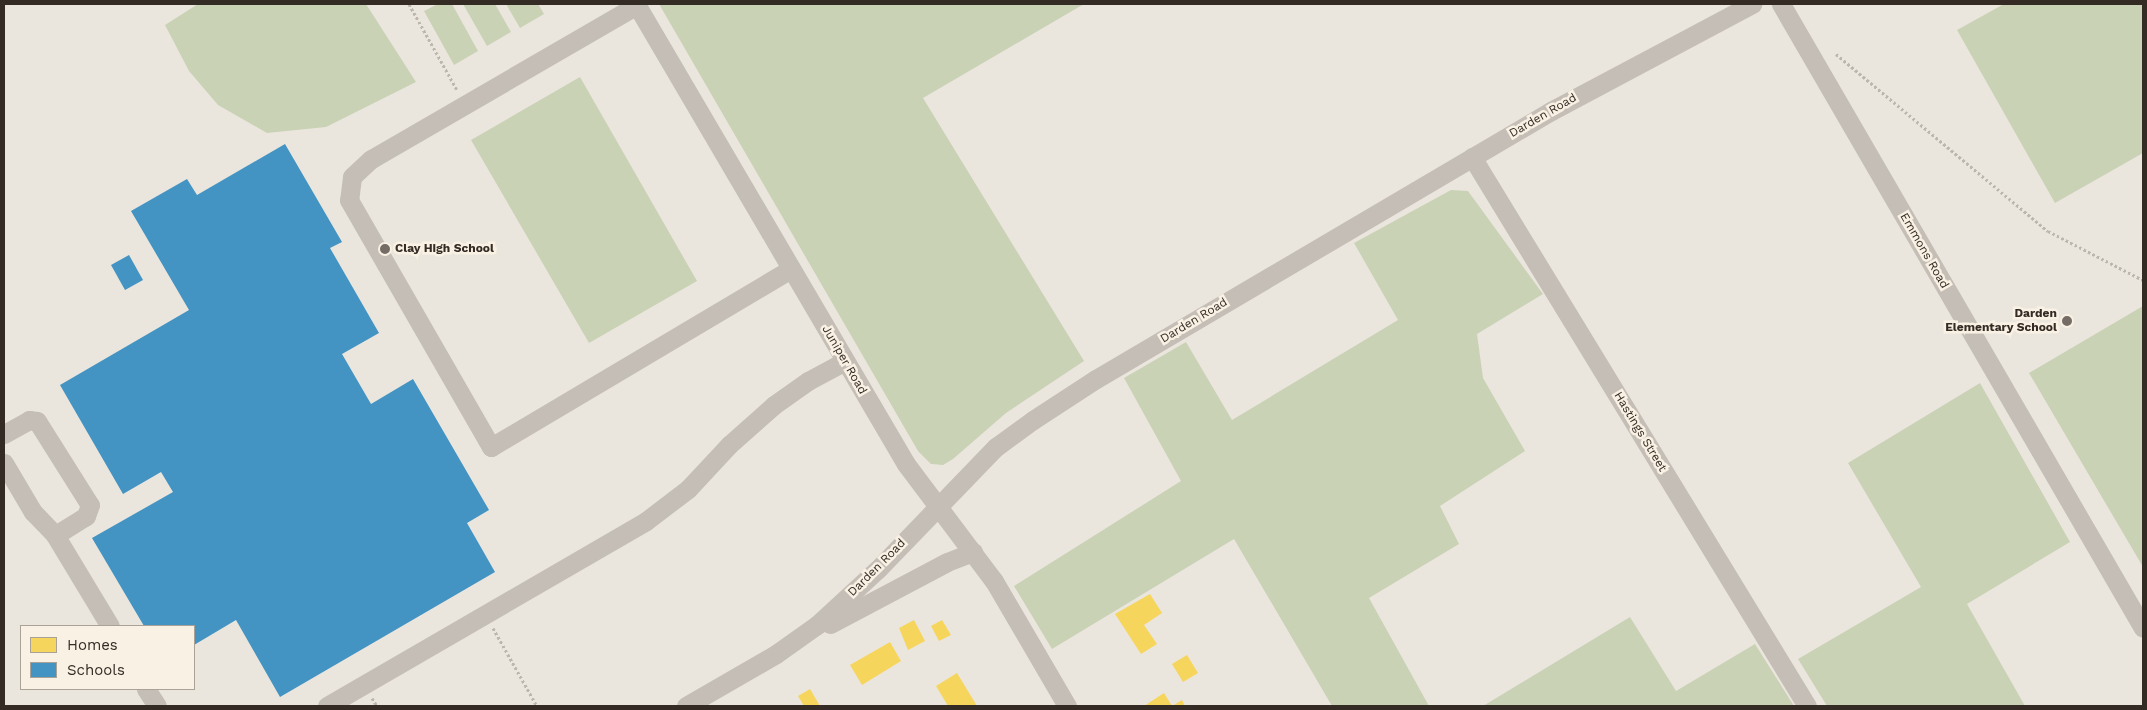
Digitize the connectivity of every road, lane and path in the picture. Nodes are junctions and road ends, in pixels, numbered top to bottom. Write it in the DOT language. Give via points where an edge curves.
graph roads {
  1 [pos="409,4"];
  2 [pos="636,4"];
  3 [pos="1752,4"];
  4 [pos="1781,4"];
  5 [pos="1836,54"];
  6 [pos="461,97"];
  7 [pos="1472,157"];
  8 [pos="791,270"];
  9 [pos="2143,280"];
  10 [pos="845,361"];
  11 [pos="4,434"];
  12 [pos="4,463"];
  13 [pos="938,506"];
  14 [pos="56,535"];
  15 [pos="973,552"];
  16 [pos="486,614"];
  17 [pos="109,625"];
  18 [pos="2143,628"];
  19 [pos="776,654"];
  20 [pos="147,690"];
  21 [pos="157,706"];
  22 [pos="327,706"];
  23 [pos="537,706"];
  24 [pos="686,706"];
  25 [pos="1067,706"];
  26 [pos="1807,706"];
  1 -- 6 [label="path"];
  2 -- 8 [label="street, Juniper Road"];
  2 -- 8 [label="street" via="371,159 352,177 349,200 491,447"];
  3 -- 7 [label="street, Darden Road" via="1592,88"];
  4 -- 18 [label="street, Emmons Road"];
  5 -- 9 [label="path" via="2048,231"];
  7 -- 13 [label="street, Darden Road" via="1096,379 1033,420 996,447"];
  7 -- 26 [label="street, Hastings Street"];
  8 -- 10 [label="street, Juniper Road"];
  10 -- 13 [label="street, Juniper Road" via="906,464"];
  10 -- 16 [label="street" via="774,405 729,444 688,489 646,521"];
  11 -- 14 [label="street" via="29,420 37,421 90,505 86,516"];
  12 -- 14 [label="street" via="33,512"];
  13 -- 15 [label="street, Juniper Road"];
  13 -- 19 [label="street, Darden Road" via="844,602"];
  14 -- 17 [label="street"];
  15 -- 19 [label="street" via="923,574"];
  15 -- 25 [label="street, Juniper Road"];
  16 -- 22 [label="street"];
  16 -- 23 [label="path"];
  19 -- 24 [label="street, Darden Road"];
  20 -- 21 [label="street"];
}
